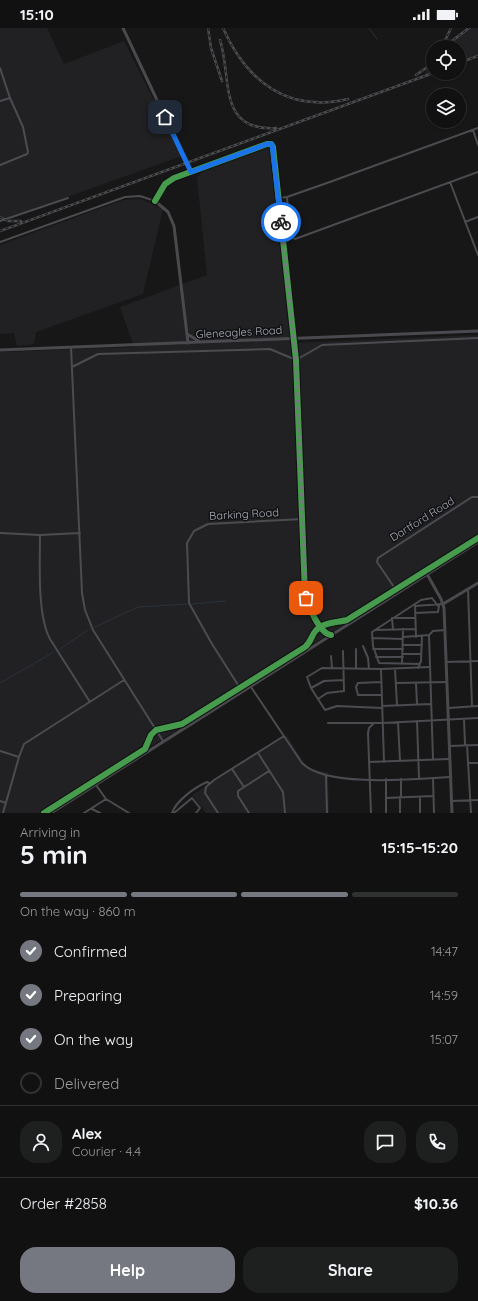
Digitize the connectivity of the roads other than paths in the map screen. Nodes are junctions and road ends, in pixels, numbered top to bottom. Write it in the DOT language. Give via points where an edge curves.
graph roads {
  1 [pos="123,28"];
  2 [pos="0,68"];
  3 [pos="10,98"];
  4 [pos="0,102"];
  5 [pos="478,128"];
  6 [pos="473,130"];
  7 [pos="478,145"];
  8 [pos="0,165"];
  9 [pos="191,172"];
  10 [pos="478,172"];
  11 [pos="450,182"];
  12 [pos="287,197"];
  13 [pos="68,198"];
  14 [pos="279,198"];
  15 [pos="155,201"];
  16 [pos="478,217"];
  17 [pos="0,221"];
  18 [pos="465,222"];
  19 [pos="292,238"];
  20 [pos="0,242"];
  21 [pos="284,244"];
  22 [pos="478,255"];
  23 [pos="478,330"];
  24 [pos="188,334"];
  25 [pos="294,338"];
  26 [pos="478,338"];
  27 [pos="201,342"];
  28 [pos="178,343"];
  29 [pos="188,343"];
  30 [pos="71,347"];
  31 [pos="0,350"];
  32 [pos="296,360"];
  33 [pos="72,367"];
  34 [pos="478,498"];
  35 [pos="302,519"];
  36 [pos="0,533"];
  37 [pos="80,534"];
  38 [pos="40,535"];
  39 [pos="478,538"];
  40 [pos="478,542"];
  41 [pos="427,574"];
  42 [pos="478,583"];
  43 [pos="468,589"];
  44 [pos="396,590"];
  45 [pos="415,605"];
  46 [pos="440,605"];
  47 [pos="415,613"];
  48 [pos="393,618"];
  49 [pos="416,618"];
  50 [pos="321,627"];
  51 [pos="393,629"];
  52 [pos="403,629"];
  53 [pos="416,629"];
  54 [pos="374,630"];
  55 [pos="445,630"];
  56 [pos="324,632"];
  57 [pos="331,635"];
  58 [pos="429,635"];
  59 [pos="422,636"];
  60 [pos="416,637"];
  61 [pos="372,638"];
  62 [pos="403,638"];
  63 [pos="324,640"];
  64 [pos="403,645"];
  65 [pos="422,645"];
  66 [pos="363,646"];
  67 [pos="403,648"];
  68 [pos="356,649"];
  69 [pos="373,649"];
  70 [pos="343,651"];
  71 [pos="421,654"];
  72 [pos="403,655"];
  73 [pos="331,656"];
  74 [pos="376,657"];
  75 [pos="471,661"];
  76 [pos="478,661"];
  77 [pos="446,662"];
  78 [pos="402,664"];
  79 [pos="420,664"];
  80 [pos="332,668"];
  81 [pos="344,668"];
  82 [pos="356,668"];
  83 [pos="402,668"];
  84 [pos="418,668"];
  85 [pos="429,668"];
  86 [pos="369,669"];
  87 [pos="381,669"];
  88 [pos="395,669"];
  89 [pos="124,680"];
  90 [pos="344,680"];
  91 [pos="381,682"];
  92 [pos="430,682"];
  93 [pos="447,682"];
  94 [pos="396,683"];
  95 [pos="416,683"];
  96 [pos="251,686"];
  97 [pos="240,688"];
  98 [pos="311,688"];
  99 [pos="382,695"];
  100 [pos="318,699"];
  101 [pos="90,702"];
  102 [pos="417,704"];
  103 [pos="431,704"];
  104 [pos="397,705"];
  105 [pos="472,706"];
  106 [pos="478,706"];
  107 [pos="382,707"];
  108 [pos="448,708"];
  109 [pos="478,718"];
  110 [pos="464,719"];
  111 [pos="448,720"];
  112 [pos="417,721"];
  113 [pos="432,721"];
  114 [pos="398,722"];
  115 [pos="328,723"];
  116 [pos="374,723"];
  117 [pos="383,723"];
  118 [pos="156,730"];
  119 [pos="284,736"];
  120 [pos="478,741"];
  121 [pos="164,742"];
  122 [pos="478,744"];
  123 [pos="466,745"];
  124 [pos="449,746"];
  125 [pos="0,751"];
  126 [pos="258,753"];
  127 [pos="19,757"];
  128 [pos="449,759"];
  129 [pos="418,760"];
  130 [pos="433,760"];
  131 [pos="400,761"];
  132 [pos="369,762"];
  133 [pos="384,762"];
  134 [pos="468,763"];
  135 [pos="478,763"];
  136 [pos="232,769"];
  137 [pos="269,771"];
  138 [pos="326,775"];
  139 [pos="450,777"];
  140 [pos="420,778"];
  141 [pos="433,778"];
  142 [pos="386,779"];
  143 [pos="400,779"];
  144 [pos="369,780"];
  145 [pos="210,783"];
  146 [pos="96,785"];
  147 [pos="244,787"];
  148 [pos="420,796"];
  149 [pos="433,796"];
  150 [pos="400,797"];
  151 [pos="386,798"];
  152 [pos="106,799"];
  153 [pos="470,800"];
  154 [pos="478,800"];
  155 [pos="0,801"];
  156 [pos="451,801"];
  157 [pos="6,803"];
  158 [pos="92,808"];
  159 [pos="125,812"];
  160 [pos="3,813"];
  161 [pos="44,813"];
  162 [pos="51,813"];
  163 [pos="84,813"];
  164 [pos="100,813"];
  165 [pos="129,813"];
  166 [pos="173,813"];
  167 [pos="196,813"];
  168 [pos="218,813"];
  169 [pos="249,813"];
  170 [pos="285,813"];
  171 [pos="327,813"];
  172 [pos="370,813"];
  173 [pos="386,813"];
  174 [pos="400,813"];
  175 [pos="420,813"];
  176 [pos="434,813"];
  177 [pos="452,813"];
  178 [pos="471,813"];
  1 -- 9 [label="street"];
  2 -- 3 [label="street"];
  3 -- 4 [label="street"];
  3 -- 8 [label="street" via="23,127 28,152"];
  5 -- 6 [label="street"];
  6 -- 7 [label="street"];
  6 -- 12 [label="street"];
  9 -- 14 [label="street" via="271,144 274,148"];
  9 -- 15 [label="street" via="167,182"];
  10 -- 11 [label="street"];
  11 -- 18 [label="street"];
  11 -- 19 [label="street"];
  12 -- 14 [label="street"];
  12 -- 19 [label="street"];
  13 -- 17 [label="street"];
  14 -- 21 [label="street"];
  15 -- 20 [label="street" via="140,196 122,198"];
  15 -- 24 [label="street" via="168,212 174,226"];
  16 -- 18 [label="street"];
  18 -- 22 [label="street"];
  19 -- 21 [label="street"];
  21 -- 25 [label="street"];
  23 -- 25 [label="street, Gleneagles Road"];
  24 -- 27 [label="street"];
  24 -- 28 [label="street"];
  24 -- 29 [label="street"];
  25 -- 27 [label="street, Gleneagles Road"];
  25 -- 32 [label="street"];
  26 -- 32 [label="street" via="322,345"];
  27 -- 29 [label="street, Gleneagles Road"];
  28 -- 29 [label="street, Gleneagles Road"];
  28 -- 30 [label="street, Gleneagles Road"];
  30 -- 31 [label="street, Gleneagles Road"];
  30 -- 33 [label="street"];
  32 -- 33 [label="street" via="270,349 98,354"];
  32 -- 35 [label="street"];
  33 -- 37 [label="street"];
  34 -- 44 [label="street, Dartford Road" via="472,497 390,548 377,559"];
  35 -- 50 [label="street" via="305,595 308,606"];
  35 -- 97 [label="street, Barking Road" via="208,524 194,531 187,543 190,605"];
  36 -- 38 [label="street"];
  37 -- 38 [label="street"];
  37 -- 89 [label="street" via="85,610 93,630"];
  38 -- 101 [label="street" via="41,593 46,629"];
  39 -- 44 [label="street"];
  40 -- 41 [label="street"];
  41 -- 46 [label="street"];
  41 -- 57 [label="street"];
  42 -- 43 [label="street"];
  43 -- 46 [label="street"];
  43 -- 75 [label="street"];
  44 -- 50 [label="street" via="347,620"];
  45 -- 46 [label="street"];
  45 -- 46 [label="street" via="421,600 432,598"];
  45 -- 47 [label="street"];
  45 -- 48 [label="street"];
  46 -- 47 [label="street" via="438,612"];
  46 -- 55 [label="street"];
  47 -- 49 [label="street"];
  48 -- 49 [label="street"];
  48 -- 51 [label="street"];
  48 -- 54 [label="street"];
  49 -- 53 [label="street"];
  50 -- 56 [label="street"];
  50 -- 97 [label="street" via="315,631 305,648"];
  51 -- 52 [label="street"];
  51 -- 54 [label="street"];
  52 -- 53 [label="street"];
  52 -- 62 [label="street"];
  53 -- 60 [label="street"];
  54 -- 61 [label="street"];
  55 -- 58 [label="street" via="433,631"];
  55 -- 77 [label="street"];
  56 -- 57 [label="street"];
  56 -- 63 [label="street"];
  57 -- 63 [label="street"];
  58 -- 59 [label="street"];
  58 -- 85 [label="street"];
  59 -- 60 [label="street"];
  59 -- 65 [label="street"];
  60 -- 62 [label="street"];
  61 -- 62 [label="street"];
  61 -- 69 [label="street"];
  62 -- 64 [label="street"];
  63 -- 96 [label="street"];
  64 -- 65 [label="street"];
  64 -- 67 [label="street"];
  65 -- 71 [label="street"];
  66 -- 86 [label="street"];
  67 -- 69 [label="street"];
  67 -- 72 [label="street"];
  68 -- 82 [label="street"];
  69 -- 74 [label="street"];
  70 -- 81 [label="street"];
  71 -- 72 [label="street"];
  71 -- 79 [label="street"];
  72 -- 74 [label="street"];
  72 -- 78 [label="street"];
  73 -- 80 [label="street"];
  74 -- 78 [label="street" via="380,664"];
  75 -- 76 [label="street"];
  75 -- 77 [label="street"];
  75 -- 105 [label="street"];
  77 -- 93 [label="street"];
  78 -- 79 [label="street"];
  78 -- 83 [label="street"];
  79 -- 84 [label="street"];
  80 -- 81 [label="street"];
  80 -- 98 [label="street" via="320,669 308,676"];
  81 -- 82 [label="street"];
  81 -- 90 [label="street"];
  82 -- 86 [label="street"];
  83 -- 84 [label="street"];
  83 -- 88 [label="street"];
  84 -- 85 [label="street"];
  85 -- 92 [label="street"];
  86 -- 87 [label="street"];
  87 -- 88 [label="street"];
  87 -- 91 [label="street"];
  88 -- 94 [label="street"];
  89 -- 101 [label="street"];
  89 -- 118 [label="street"];
  90 -- 98 [label="street" via="324,681"];
  90 -- 100 [label="street" via="343,692 327,693"];
  91 -- 99 [label="street"];
  91 -- 99 [label="street" via="358,683 356,686 358,695"];
  92 -- 93 [label="street"];
  92 -- 95 [label="street"];
  92 -- 103 [label="street"];
  93 -- 108 [label="street"];
  94 -- 95 [label="street"];
  94 -- 104 [label="street"];
  95 -- 102 [label="street"];
  96 -- 119 [label="street"];
  96 -- 121 [label="street"];
  97 -- 118 [label="street" via="182,724"];
  98 -- 100 [label="street"];
  99 -- 107 [label="street"];
  100 -- 107 [label="street" via="325,710 337,706"];
  101 -- 127 [label="street" via="29,741 22,748"];
  102 -- 103 [label="street"];
  102 -- 104 [label="street"];
  103 -- 113 [label="street"];
  104 -- 107 [label="street"];
  105 -- 106 [label="street"];
  105 -- 108 [label="street"];
  107 -- 117 [label="street"];
  108 -- 111 [label="street"];
  109 -- 110 [label="street"];
  110 -- 111 [label="street"];
  110 -- 123 [label="street"];
  111 -- 113 [label="street"];
  111 -- 124 [label="street"];
  112 -- 113 [label="street"];
  112 -- 114 [label="street"];
  112 -- 129 [label="street"];
  113 -- 130 [label="street"];
  114 -- 117 [label="street"];
  114 -- 131 [label="street"];
  115 -- 116 [label="street"];
  116 -- 117 [label="street"];
  116 -- 132 [label="street" via="368,730"];
  117 -- 133 [label="street"];
  118 -- 121 [label="street"];
  118 -- 161 [label="street" via="145,750"];
  119 -- 126 [label="street"];
  119 -- 138 [label="street" via="307,768"];
  120 -- 122 [label="street"];
  121 -- 146 [label="street"];
  122 -- 123 [label="street"];
  123 -- 124 [label="street"];
  123 -- 134 [label="street"];
  124 -- 128 [label="street"];
  125 -- 127 [label="street"];
  126 -- 136 [label="street"];
  126 -- 137 [label="street"];
  127 -- 157 [label="street"];
  128 -- 130 [label="street"];
  128 -- 139 [label="street"];
  129 -- 130 [label="street"];
  129 -- 131 [label="street"];
  129 -- 140 [label="street"];
  131 -- 133 [label="street"];
  132 -- 133 [label="street"];
  132 -- 144 [label="street"];
  134 -- 135 [label="street"];
  134 -- 153 [label="street"];
  136 -- 145 [label="street"];
  136 -- 147 [label="street"];
  137 -- 147 [label="street"];
  137 -- 170 [label="street" via="283,792"];
  138 -- 144 [label="street"];
  138 -- 171 [label="street"];
  139 -- 141 [label="street"];
  139 -- 156 [label="street"];
  140 -- 141 [label="street"];
  140 -- 143 [label="street"];
  141 -- 149 [label="street"];
  142 -- 143 [label="street"];
  142 -- 144 [label="street"];
  142 -- 151 [label="street"];
  143 -- 150 [label="street"];
  144 -- 172 [label="street"];
  145 -- 166 [label="street" via="207,782 195,789 175,807"];
  145 -- 168 [label="street" via="205,793"];
  146 -- 152 [label="street"];
  146 -- 162 [label="street"];
  147 -- 169 [label="street" via="237,794"];
  148 -- 149 [label="street"];
  148 -- 150 [label="street"];
  148 -- 175 [label="street"];
  149 -- 176 [label="street"];
  150 -- 151 [label="street"];
  150 -- 174 [label="street"];
  151 -- 173 [label="street"];
  152 -- 158 [label="street"];
  152 -- 159 [label="street"];
  153 -- 154 [label="street"];
  153 -- 156 [label="street"];
  153 -- 178 [label="street"];
  155 -- 157 [label="street"];
  156 -- 177 [label="street"];
  157 -- 160 [label="street"];
  158 -- 163 [label="street"];
  158 -- 164 [label="street"];
  159 -- 165 [label="street"];
  166 -- 167 [label="street" via="192,798 200,808"];
}
